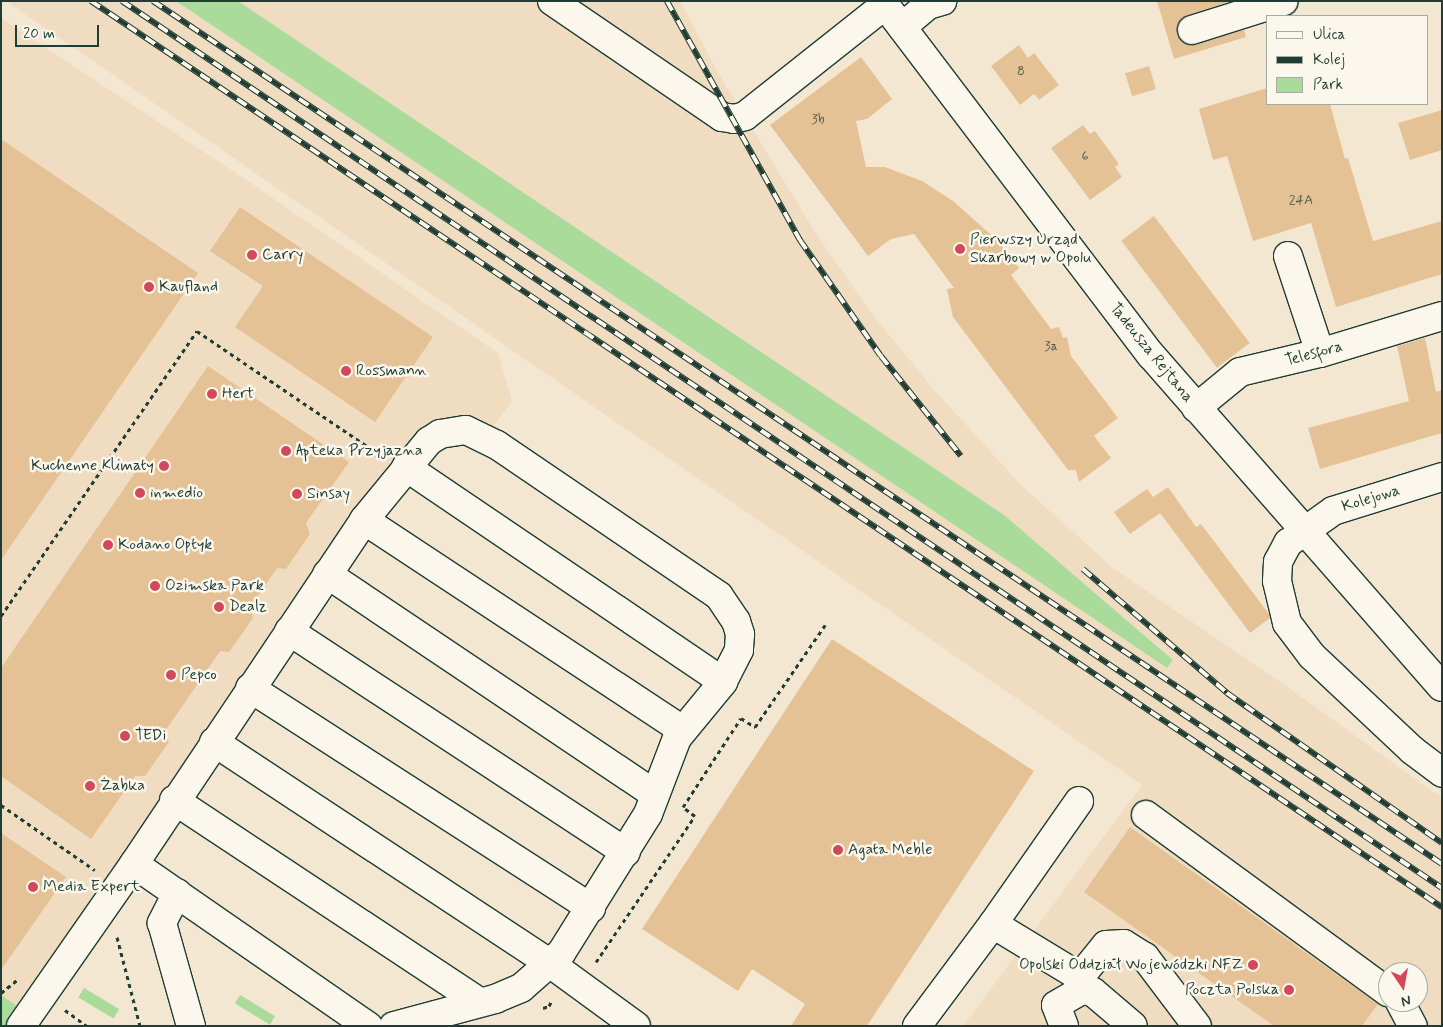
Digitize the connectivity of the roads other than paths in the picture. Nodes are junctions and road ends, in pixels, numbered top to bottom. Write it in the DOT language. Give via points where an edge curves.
graph roads {
  1 [pos="552,1"];
  2 [pos="942,1"];
  3 [pos="1284,1"];
  4 [pos="884,3"];
  5 [pos="902,27"];
  6 [pos="1192,30"];
  7 [pos="1288,256"];
  8 [pos="1442,316"];
  9 [pos="1320,353"];
  10 [pos="1196,408"];
  11 [pos="406,467"];
  12 [pos="1442,477"];
  13 [pos="364,520"];
  14 [pos="1304,530"];
  15 [pos="328,574"];
  16 [pos="289,631"];
  17 [pos="723,682"];
  18 [pos="1442,687"];
  19 [pos="250,688"];
  20 [pos="682,730"];
  21 [pos="214,742"];
  22 [pos="1442,773"];
  23 [pos="655,794"];
  24 [pos="174,800"];
  25 [pos="1078,801"];
  26 [pos="1146,815"];
  27 [pos="626,852"];
  28 [pos="134,864"];
  29 [pos="177,893"];
  30 [pos="591,908"];
  31 [pos="994,924"];
  32 [pos="550,964"];
  33 [pos="1081,984"];
  34 [pos="1378,985"];
  35 [pos="42,994"];
  36 [pos="479,1002"];
  37 [pos="1405,1012"];
  38 [pos="1,1017"];
  39 [pos="21,1026"];
  40 [pos="191,1026"];
  41 [pos="368,1026"];
  42 [pos="394,1026"];
  43 [pos="636,1026"];
  44 [pos="918,1026"];
  45 [pos="1064,1026"];
  46 [pos="1133,1026"];
  47 [pos="1197,1026"];
  48 [pos="1413,1026"];
  1 -- 4 [label="street" via="722,117 734,119 745,116"];
  2 -- 5 [label="street" via="928,6"];
  3 -- 6 [label="street"];
  4 -- 5 [label="street, Tadeusza Rejtana"];
  5 -- 10 [label="street, Tadeusza Rejtana" via="1122,318"];
  7 -- 9 [label="street"];
  8 -- 9 [label="street, Telesfora"];
  9 -- 10 [label="street, Telesfora" via="1240,372"];
  10 -- 14 [label="street, Tadeusza Rejtana"];
  11 -- 13 [label="street"];
  11 -- 17 [label="street"];
  11 -- 17 [label="street" via="429,441 440,434 466,430 481,436 698,580 728,607 740,634 734,665"];
  12 -- 14 [label="street, Kolejowa" via="1333,511"];
  13 -- 15 [label="street"];
  13 -- 20 [label="street"];
  14 -- 18 [label="street, Tadeusza Rejtana"];
  14 -- 22 [label="street, Kolejowa" via="1288,543 1278,562 1277,581 1287,623 1312,656 1355,699"];
  15 -- 16 [label="street"];
  15 -- 23 [label="street"];
  16 -- 19 [label="street"];
  16 -- 27 [label="street"];
  17 -- 20 [label="street"];
  19 -- 21 [label="street"];
  19 -- 30 [label="street"];
  20 -- 23 [label="street" via="670,752"];
  21 -- 24 [label="street"];
  21 -- 32 [label="street"];
  23 -- 27 [label="street" via="648,814"];
  24 -- 28 [label="street"];
  24 -- 36 [label="street"];
  25 -- 31 [label="street"];
  26 -- 34 [label="street"];
  27 -- 30 [label="street"];
  28 -- 29 [label="street"];
  28 -- 35 [label="street"];
  29 -- 40 [label="street" via="162,923"];
  29 -- 41 [label="street"];
  30 -- 32 [label="street"];
  31 -- 33 [label="street"];
  31 -- 44 [label="street"];
  32 -- 36 [label="street" via="521,988"];
  32 -- 43 [label="street"];
  33 -- 45 [label="street" via="1056,1005"];
  33 -- 46 [label="street"];
  33 -- 47 [label="street" via="1106,945 1124,944 1145,957"];
  35 -- 38 [label="street" via="24,1008"];
  35 -- 39 [label="street"];
  36 -- 42 [label="street"];
  37 -- 48 [label="street"];
}
